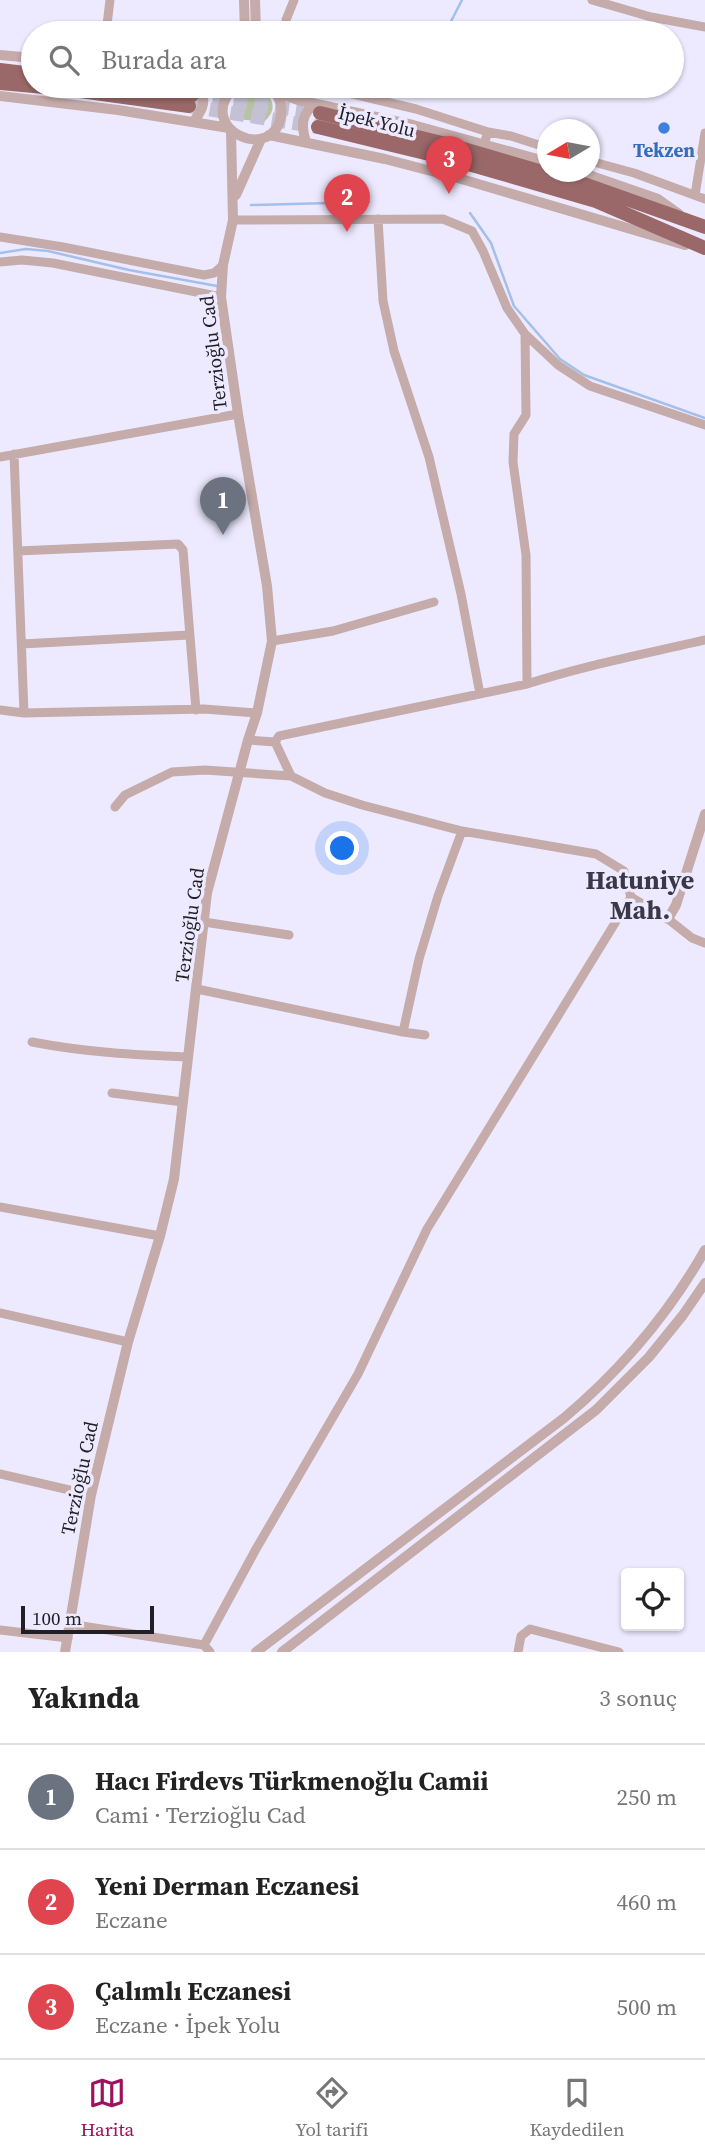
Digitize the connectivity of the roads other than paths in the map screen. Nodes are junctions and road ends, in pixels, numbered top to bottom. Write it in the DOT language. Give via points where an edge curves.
graph roads {
  1 [pos="110,0"];
  2 [pos="244,0"];
  3 [pos="255,0"];
  4 [pos="294,0"];
  5 [pos="592,0"];
  6 [pos="107,21"];
  7 [pos="245,21"];
  8 [pos="256,21"];
  9 [pos="286,21"];
  10 [pos="673,21"];
  11 [pos="684,23"];
  12 [pos="705,27"];
  13 [pos="0,55"];
  14 [pos="21,57"];
  15 [pos="0,71"];
  16 [pos="21,73"];
  17 [pos="0,83"];
  18 [pos="21,85"];
  19 [pos="0,96"];
  20 [pos="197,98"];
  21 [pos="226,98"];
  22 [pos="277,98"];
  23 [pos="289,98"];
  24 [pos="370,98"];
  25 [pos="318,115"];
  26 [pos="194,121"];
  27 [pos="230,130"];
  28 [pos="488,132"];
  29 [pos="705,133"];
  30 [pos="265,137"];
  31 [pos="306,142"];
  32 [pos="484,144"];
  33 [pos="537,144"];
  34 [pos="537,159"];
  35 [pos="600,164"];
  36 [pos="600,179"];
  37 [pos="695,195"];
  38 [pos="705,199"];
  39 [pos="234,201"];
  40 [pos="377,219"];
  41 [pos="233,220"];
  42 [pos="690,222"];
  43 [pos="705,227"];
  44 [pos="0,237"];
  45 [pos="705,249"];
  46 [pos="0,262"];
  47 [pos="223,265"];
  48 [pos="221,297"];
  49 [pos="525,334"];
  50 [pos="238,414"];
  51 [pos="705,425"];
  52 [pos="14,454"];
  53 [pos="0,457"];
  54 [pos="18,551"];
  55 [pos="433,602"];
  56 [pos="189,635"];
  57 [pos="705,640"];
  58 [pos="272,641"];
  59 [pos="22,644"];
  60 [pos="527,684"];
  61 [pos="480,694"];
  62 [pos="0,710"];
  63 [pos="196,710"];
  64 [pos="24,713"];
  65 [pos="257,713"];
  66 [pos="248,740"];
  67 [pos="275,742"];
  68 [pos="240,772"];
  69 [pos="291,776"];
  70 [pos="115,807"];
  71 [pos="705,814"];
  72 [pos="462,831"];
  73 [pos="631,897"];
  74 [pos="668,919"];
  75 [pos="204,922"];
  76 [pos="289,935"];
  77 [pos="705,943"];
  78 [pos="197,989"];
  79 [pos="403,1032"];
  80 [pos="425,1035"];
  81 [pos="32,1042"];
  82 [pos="188,1057"];
  83 [pos="112,1093"];
  84 [pos="183,1102"];
  85 [pos="0,1207"];
  86 [pos="160,1236"];
  87 [pos="705,1250"];
  88 [pos="705,1283"];
  89 [pos="0,1313"];
  90 [pos="128,1342"];
  91 [pos="0,1474"];
  92 [pos="91,1495"];
  93 [pos="69,1624"];
  94 [pos="0,1630"];
  95 [pos="68,1638"];
  96 [pos="207,1648"];
  97 [pos="65,1652"];
  98 [pos="256,1652"];
  99 [pos="282,1652"];
  100 [pos="518,1652"];
  101 [pos="619,1652"];
  1 -- 6 [label="street"];
  2 -- 7 [label="street"];
  3 -- 8 [label="street"];
  4 -- 9 [label="street"];
  5 -- 10 [label="street"];
  11 -- 12 [label="street"];
  13 -- 14 [label="street"];
  15 -- 16 [label="highway"];
  17 -- 18 [label="highway"];
  19 -- 26 [label="street"];
  20 -- 26 [label="street" via="204,102"];
  21 -- 27 [label="street, Terzioğlu Cad" via="224,120"];
  22 -- 30 [label="street, Terzioğlu Cad" via="281,120"];
  23 -- 25 [label="street"];
  24 -- 28 [label="street"];
  25 -- 31 [label="street" via="309,108 303,119"];
  25 -- 32 [label="street" via="414,125"];
  25 -- 42 [label="highway, İpek Yolu" via="450,145 575,181"];
  25 -- 45 [label="highway, İpek Yolu" via="596,201"];
  26 -- 27 [label="street"];
  27 -- 30 [label="street" via="245,139"];
  27 -- 39 [label="street, Terzioğlu Cad"];
  28 -- 32 [label="street"];
  28 -- 33 [label="street"];
  29 -- 37 [label="street"];
  30 -- 31 [label="street"];
  30 -- 39 [label="street, Terzioğlu Cad"];
  31 -- 45 [label="street" via="458,178"];
  32 -- 34 [label="street"];
  35 -- 37 [label="street"];
  36 -- 42 [label="street" via="658,199"];
  37 -- 38 [label="street"];
  39 -- 41 [label="street, Terzioğlu Cad"];
  40 -- 41 [label="street"];
  40 -- 49 [label="street" via="443,219 472,230 507,308"];
  40 -- 61 [label="street" via="383,301 394,351 429,457"];
  41 -- 47 [label="street, Terzioğlu Cad"];
  42 -- 43 [label="highway, İpek Yolu"];
  44 -- 47 [label="street" via="204,275"];
  46 -- 48 [label="street" via="53,263"];
  47 -- 48 [label="street, Terzioğlu Cad"];
  48 -- 50 [label="street, Terzioğlu Cad"];
  49 -- 51 [label="street" via="558,365 590,386"];
  49 -- 60 [label="street" via="526,415 514,434 513,462 526,555"];
  50 -- 52 [label="street"];
  50 -- 58 [label="street, Terzioğlu Cad"];
  52 -- 53 [label="street"];
  52 -- 54 [label="street"];
  54 -- 56 [label="street" via="178,544 183,550"];
  54 -- 59 [label="street"];
  55 -- 58 [label="street" via="333,631"];
  56 -- 59 [label="street"];
  56 -- 63 [label="street"];
  57 -- 60 [label="street"];
  58 -- 65 [label="street, Terzioğlu Cad"];
  59 -- 64 [label="street"];
  60 -- 61 [label="street"];
  61 -- 67 [label="street" via="279,736"];
  62 -- 64 [label="street"];
  63 -- 64 [label="street"];
  63 -- 65 [label="street"];
  65 -- 66 [label="street, Terzioğlu Cad"];
  66 -- 67 [label="street"];
  66 -- 68 [label="street, Terzioğlu Cad"];
  67 -- 69 [label="street"];
  68 -- 69 [label="street"];
  68 -- 70 [label="street" via="172,772 125,795"];
  68 -- 75 [label="street, Terzioğlu Cad" via="207,893"];
  69 -- 72 [label="street" via="362,805"];
  71 -- 74 [label="street"];
  72 -- 73 [label="street" via="596,854 624,871"];
  72 -- 79 [label="street" via="419,959"];
  73 -- 74 [label="street"];
  73 -- 96 [label="street" via="427,1228 358,1374 256,1549"];
  74 -- 77 [label="street"];
  75 -- 76 [label="street"];
  75 -- 78 [label="street, Terzioğlu Cad"];
  78 -- 79 [label="street"];
  78 -- 82 [label="street, Terzioğlu Cad"];
  79 -- 80 [label="street"];
  81 -- 82 [label="street" via="71,1050"];
  82 -- 84 [label="street, Terzioğlu Cad"];
  83 -- 84 [label="street"];
  84 -- 86 [label="street, Terzioğlu Cad" via="174,1179"];
  85 -- 86 [label="street"];
  86 -- 90 [label="street, Terzioğlu Cad"];
  87 -- 98 [label="street" via="647,1336 587,1399"];
  88 -- 99 [label="street" via="649,1357 596,1410"];
  89 -- 90 [label="street"];
  90 -- 92 [label="street, Terzioğlu Cad"];
  91 -- 92 [label="street"];
  92 -- 93 [label="street, Terzioğlu Cad"];
  93 -- 95 [label="street, Terzioğlu Cad"];
  93 -- 96 [label="street"];
  94 -- 95 [label="street"];
  95 -- 97 [label="street, Terzioğlu Cad"];
  100 -- 101 [label="street" via="521,1636 530,1629"];
}
